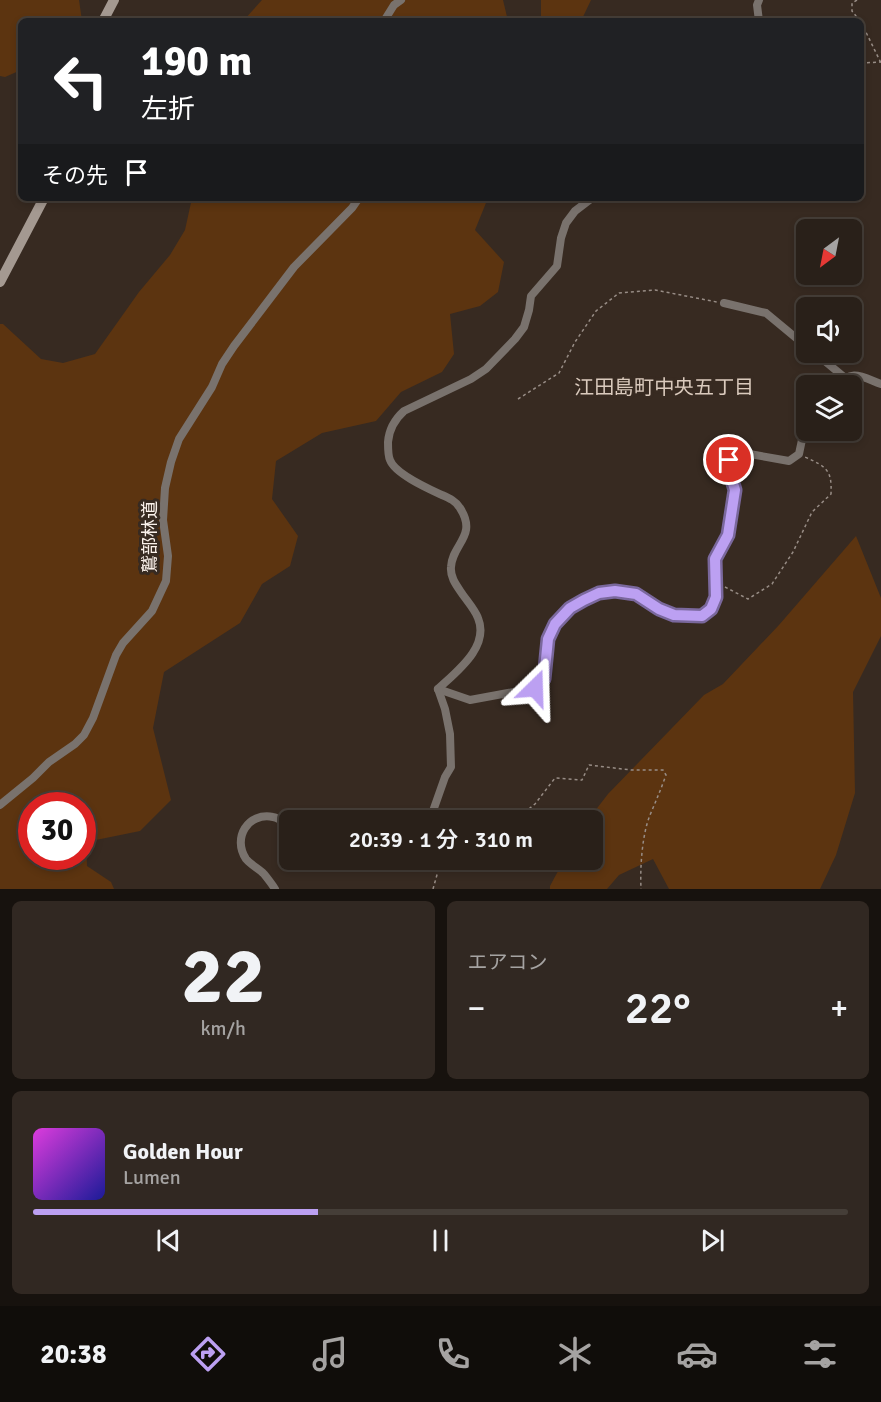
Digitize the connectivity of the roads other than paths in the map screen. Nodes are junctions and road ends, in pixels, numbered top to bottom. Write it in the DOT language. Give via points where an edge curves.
graph roads {
  1 [pos="114,0"];
  2 [pos="401,0"];
  3 [pos="759,0"];
  4 [pos="105,18"];
  5 [pos="386,18"];
  6 [pos="759,18"];
  7 [pos="42,201"];
  8 [pos="357,201"];
  9 [pos="588,201"];
  10 [pos="0,282"];
  11 [pos="724,303"];
  12 [pos="796,338"];
  13 [pos="827,363"];
  14 [pos="842,375"];
  15 [pos="862,376"];
  16 [pos="881,384"];
  17 [pos="802,441"];
  18 [pos="438,689"];
  19 [pos="0,805"];
  20 [pos="434,810"];
  21 [pos="279,820"];
  22 [pos="275,889"];
  1 -- 4 [label="main road"];
  2 -- 5 [label="street"];
  3 -- 6 [label="street"];
  7 -- 10 [label="main road"];
  8 -- 19 [label="street, 鷲部林道" via="294,267 234,346 179,439 165,488 166,581 152,611 116,655 84,735"];
  9 -- 18 [label="street" via="566,223 557,266 531,296 524,327 515,339 471,379 404,411 389,433 389,460 396,470 451,499 466,519 463,541 450,569 452,579 477,616 480,636 463,665"];
  11 -- 12 [label="street" via="766,314"];
  13 -- 14 [label="street"];
  15 -- 16 [label="street"];
  17 -- 18 [label="street" via="799,454 789,461 744,453 729,460 735,490 728,535 715,559 716,597 711,609 702,616 674,615 636,594 599,593 570,608 555,624 548,639 544,679 535,688 470,700"];
  18 -- 20 [label="street" via="450,734 452,767"];
  21 -- 22 [label="street" via="259,817 241,833 246,859"];
}
